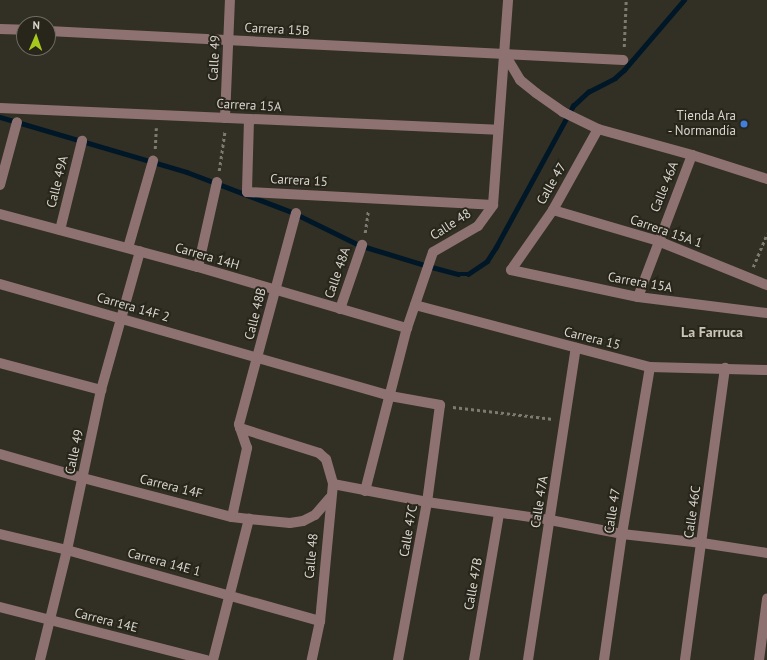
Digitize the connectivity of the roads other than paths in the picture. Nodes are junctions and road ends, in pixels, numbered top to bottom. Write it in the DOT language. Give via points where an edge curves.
graph roads {
  1 [pos="230,0"];
  2 [pos="508,0"];
  3 [pos="0,29"];
  4 [pos="16,30"];
  5 [pos="56,31"];
  6 [pos="229,41"];
  7 [pos="504,53"];
  8 [pos="623,60"];
  9 [pos="0,108"];
  10 [pos="225,118"];
  11 [pos="249,119"];
  12 [pos="17,122"];
  13 [pos="598,129"];
  14 [pos="498,130"];
  15 [pos="82,141"];
  16 [pos="692,155"];
  17 [pos="153,161"];
  18 [pos="767,179"];
  19 [pos="217,182"];
  20 [pos="0,185"];
  21 [pos="493,205"];
  22 [pos="553,210"];
  23 [pos="296,213"];
  24 [pos="0,214"];
  25 [pos="60,230"];
  26 [pos="658,241"];
  27 [pos="362,246"];
  28 [pos="128,248"];
  29 [pos="140,251"];
  30 [pos="198,267"];
  31 [pos="511,270"];
  32 [pos="0,284"];
  33 [pos="767,286"];
  34 [pos="276,290"];
  35 [pos="638,297"];
  36 [pos="414,305"];
  37 [pos="340,309"];
  38 [pos="767,313"];
  39 [pos="122,318"];
  40 [pos="407,328"];
  41 [pos="576,348"];
  42 [pos="258,359"];
  43 [pos="0,363"];
  44 [pos="650,367"];
  45 [pos="725,368"];
  46 [pos="767,370"];
  47 [pos="101,390"];
  48 [pos="390,396"];
  49 [pos="440,405"];
  50 [pos="240,424"];
  51 [pos="0,454"];
  52 [pos="83,478"];
  53 [pos="332,484"];
  54 [pos="366,491"];
  55 [pos="330,498"];
  56 [pos="427,502"];
  57 [pos="499,513"];
  58 [pos="232,516"];
  59 [pos="249,519"];
  60 [pos="550,520"];
  61 [pos="0,534"];
  62 [pos="622,534"];
  63 [pos="702,543"];
  64 [pos="67,550"];
  65 [pos="767,553"];
  66 [pos="231,595"];
  67 [pos="767,599"];
  68 [pos="0,607"];
  69 [pos="50,620"];
  70 [pos="320,621"];
  71 [pos="40,660"];
  72 [pos="206,660"];
  73 [pos="213,660"];
  74 [pos="312,660"];
  75 [pos="398,660"];
  76 [pos="474,660"];
  77 [pos="528,660"];
  78 [pos="604,660"];
  79 [pos="685,660"];
  80 [pos="759,660"];
  1 -- 6 [label="street, Calle 49"];
  2 -- 7 [label="street"];
  3 -- 4 [label="street"];
  5 -- 6 [label="street, Carrera 15B"];
  6 -- 7 [label="street, Carrera 15B"];
  6 -- 10 [label="street, Calle 49"];
  7 -- 8 [label="street, Carrera 15B"];
  7 -- 13 [label="street" via="520,80 536,93 563,112"];
  7 -- 14 [label="street"];
  9 -- 10 [label="street, Carrera 15A"];
  10 -- 11 [label="street, Carrera 15A"];
  11 -- 14 [label="street, Carrera 15A"];
  11 -- 21 [label="street, Carrera 15" via="247,192"];
  12 -- 20 [label="street"];
  13 -- 16 [label="street"];
  13 -- 22 [label="street, Calle 47"];
  14 -- 21 [label="street"];
  15 -- 25 [label="street, Calle 49A"];
  16 -- 18 [label="street"];
  16 -- 26 [label="street, Calle 46A"];
  17 -- 28 [label="street"];
  19 -- 30 [label="street"];
  21 -- 36 [label="street, Calle 48" via="478,226 434,250"];
  22 -- 26 [label="street, Carrera 15A 1"];
  22 -- 31 [label="street, Calle 47"];
  23 -- 34 [label="street, Calle 48B"];
  24 -- 25 [label="street, Carrera 14H"];
  25 -- 28 [label="street, Carrera 14H"];
  26 -- 33 [label="street, Carrera 15A 1"];
  26 -- 35 [label="street, Calle 46A"];
  27 -- 37 [label="street, Calle 48A"];
  28 -- 29 [label="street, Carrera 14H"];
  29 -- 30 [label="street, Carrera 14H"];
  29 -- 39 [label="street, Calle 49"];
  30 -- 34 [label="street, Carrera 14H"];
  31 -- 35 [label="street, Carrera 15A"];
  32 -- 39 [label="street, Carrera 14F 2"];
  34 -- 37 [label="street, Carrera 14H"];
  34 -- 42 [label="street, Calle 48B"];
  35 -- 38 [label="street, Carrera 15A"];
  36 -- 40 [label="street, Calle 48"];
  36 -- 41 [label="street, Carrera 15"];
  37 -- 40 [label="street, Carrera 14H"];
  39 -- 42 [label="street, Carrera 14F 2"];
  39 -- 47 [label="street, Calle 49"];
  40 -- 48 [label="street, Calle 48"];
  41 -- 44 [label="street, Carrera 15"];
  41 -- 60 [label="street, Calle 47A"];
  42 -- 48 [label="street, Carrera 14F 2"];
  42 -- 50 [label="street, Calle 48B"];
  43 -- 47 [label="street"];
  44 -- 45 [label="street, Carrera 15"];
  44 -- 62 [label="street, Calle 47"];
  45 -- 46 [label="street, Carrera 15"];
  45 -- 63 [label="street, Calle 46C"];
  47 -- 52 [label="street, Calle 49"];
  48 -- 49 [label="street, Carrera 14F 2"];
  48 -- 54 [label="street, Calle 48"];
  49 -- 56 [label="street, Calle 47C"];
  50 -- 53 [label="street, Calle 48" via="323,456"];
  50 -- 58 [label="street" via="247,448"];
  51 -- 52 [label="street, Carrera 14F"];
  52 -- 58 [label="street, Carrera 14F"];
  52 -- 64 [label="street, Calle 49"];
  53 -- 54 [label="street"];
  53 -- 55 [label="street, Calle 48"];
  54 -- 56 [label="street"];
  55 -- 59 [label="street, Carrera 14F" via="315,516 303,521 290,523"];
  55 -- 70 [label="street, Calle 48"];
  56 -- 57 [label="street"];
  56 -- 75 [label="street, Calle 47C"];
  57 -- 60 [label="street"];
  57 -- 76 [label="street, Calle 47B"];
  58 -- 59 [label="street, Carrera 14F"];
  59 -- 66 [label="street"];
  60 -- 62 [label="street"];
  60 -- 77 [label="street, Calle 47A"];
  61 -- 64 [label="street, Carrera 14E 1"];
  62 -- 63 [label="street"];
  62 -- 78 [label="street, Calle 47"];
  63 -- 65 [label="street"];
  63 -- 79 [label="street, Calle 46C"];
  64 -- 66 [label="street, Carrera 14E 1"];
  64 -- 69 [label="street, Calle 49"];
  66 -- 70 [label="street, Carrera 14E 1"];
  66 -- 73 [label="street"];
  67 -- 80 [label="street"];
  68 -- 69 [label="street, Carrera 14E"];
  69 -- 71 [label="street, Calle 49"];
  69 -- 72 [label="street, Carrera 14E"];
  70 -- 74 [label="street, Calle 48"];
}
